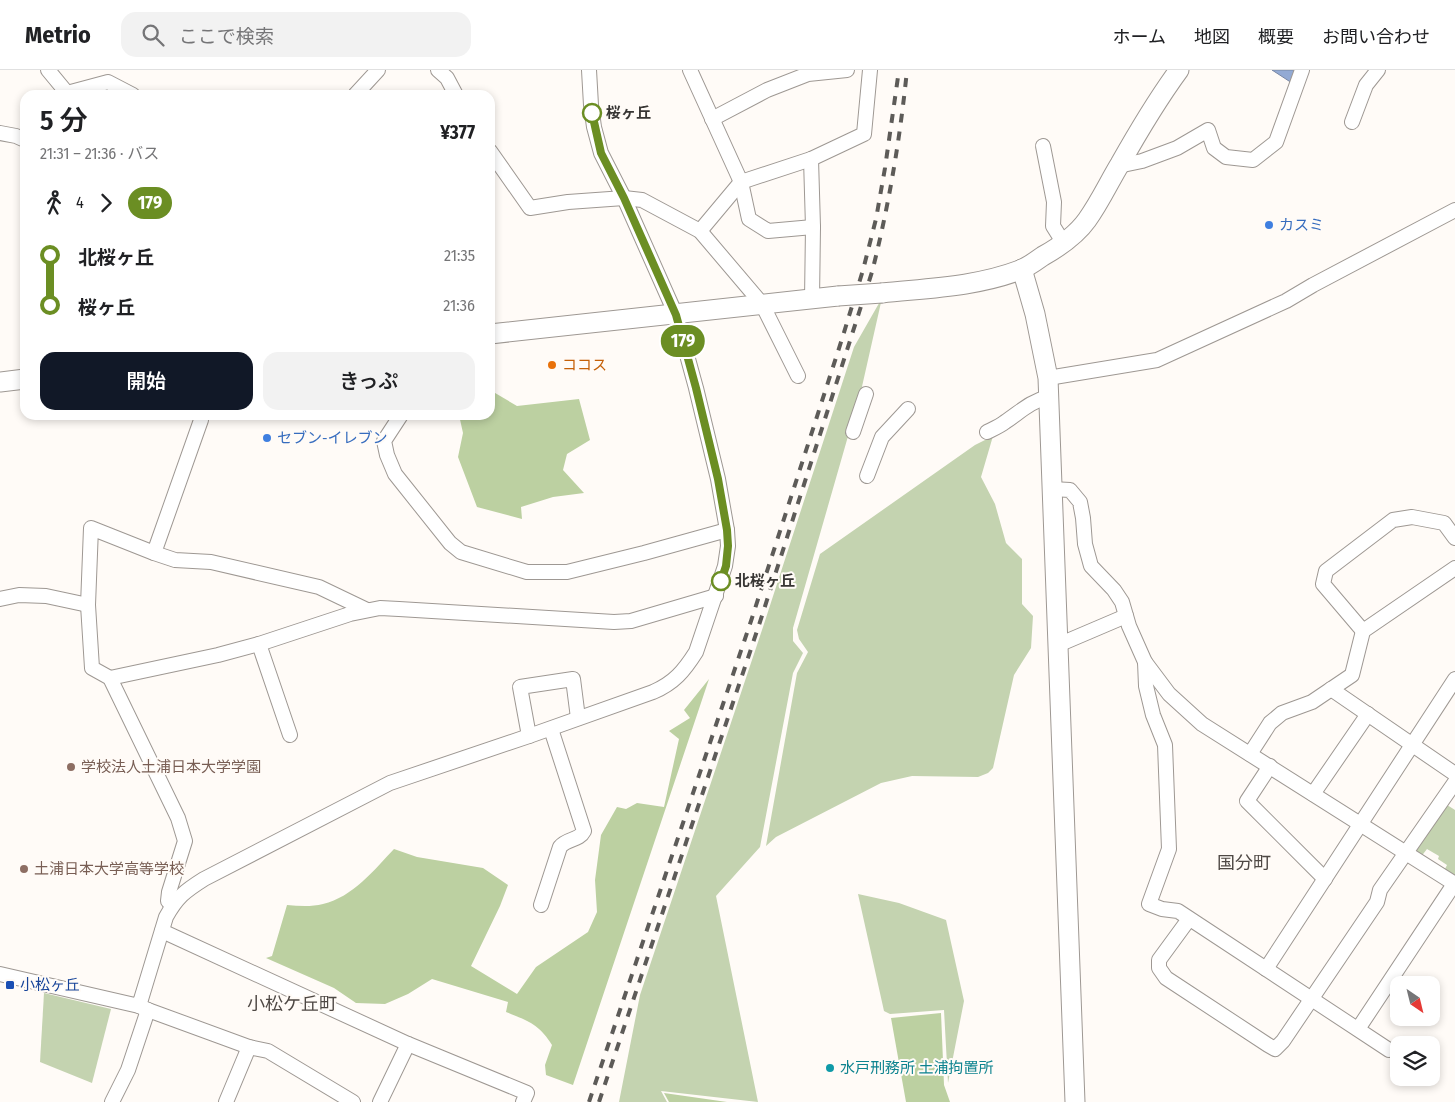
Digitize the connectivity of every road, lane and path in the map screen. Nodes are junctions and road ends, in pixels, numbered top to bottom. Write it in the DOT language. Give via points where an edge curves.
graph roads {
  1 [pos="48,70"];
  2 [pos="378,70"];
  3 [pos="438,70"];
  4 [pos="590,70"];
  5 [pos="690,70"];
  6 [pos="847,70"];
  7 [pos="870,70"];
  8 [pos="1178,70"];
  9 [pos="1302,70"];
  10 [pos="1378,70"];
  11 [pos="64,90"];
  12 [pos="81,90"];
  13 [pos="123,90"];
  14 [pos="360,90"];
  15 [pos="453,90"];
  16 [pos="712,119"];
  17 [pos="1352,122"];
  18 [pos="0,133"];
  19 [pos="20,138"];
  20 [pos="1043,146"];
  21 [pos="495,157"];
  22 [pos="811,159"];
  23 [pos="1118,166"];
  24 [pos="741,182"];
  25 [pos="624,198"];
  26 [pos="1455,210"];
  27 [pos="813,227"];
  28 [pos="700,231"];
  29 [pos="1063,242"];
  30 [pos="1022,269"];
  31 [pos="812,300"];
  32 [pos="762,304"];
  33 [pos="676,315"];
  34 [pos="495,333"];
  35 [pos="798,376"];
  36 [pos="1048,378"];
  37 [pos="20,380"];
  38 [pos="0,382"];
  39 [pos="866,394"];
  40 [pos="1048,397"];
  41 [pos="908,409"];
  42 [pos="201,420"];
  43 [pos="398,420"];
  44 [pos="853,432"];
  45 [pos="987,432"];
  46 [pos="867,476"];
  47 [pos="1052,489"];
  48 [pos="727,530"];
  49 [pos="1455,538"];
  50 [pos="154,553"];
  51 [pos="1455,568"];
  52 [pos="716,596"];
  53 [pos="0,600"];
  54 [pos="88,605"];
  55 [pos="367,610"];
  56 [pos="1126,616"];
  57 [pos="1363,631"];
  58 [pos="259,644"];
  59 [pos="1058,644"];
  60 [pos="1145,662"];
  61 [pos="110,678"];
  62 [pos="1455,679"];
  63 [pos="1331,689"];
  64 [pos="1368,714"];
  65 [pos="578,718"];
  66 [pos="551,729"];
  67 [pos="290,735"];
  68 [pos="529,736"];
  69 [pos="1412,744"];
  70 [pos="1250,754"];
  71 [pos="1270,766"];
  72 [pos="1455,774"];
  73 [pos="1455,782"];
  74 [pos="1313,794"];
  75 [pos="1361,824"];
  76 [pos="1406,853"];
  77 [pos="1325,879"];
  78 [pos="1455,884"];
  79 [pos="541,905"];
  80 [pos="172,906"];
  81 [pos="1189,919"];
  82 [pos="162,931"];
  83 [pos="1266,969"];
  84 [pos="0,974"];
  85 [pos="1312,999"];
  86 [pos="143,1008"];
  87 [pos="1358,1029"];
  88 [pos="408,1044"];
  89 [pos="249,1047"];
  90 [pos="1390,1050"];
  91 [pos="333,1097"];
  92 [pos="112,1102"];
  93 [pos="226,1102"];
  94 [pos="353,1102"];
  95 [pos="380,1102"];
  96 [pos="523,1102"];
  97 [pos="1075,1102"];
  1 -- 11 [label="street"];
  2 -- 14 [label="street"];
  3 -- 15 [label="street"];
  4 -- 25 [label="street" via="591,105 601,153"];
  5 -- 16 [label="street"];
  6 -- 16 [label="street" via="808,74 767,90"];
  7 -- 22 [label="street" via="864,134"];
  8 -- 23 [label="street"];
  9 -- 23 [label="street" via="1276,142 1253,160 1226,157 1214,148 1208,130 1177,148"];
  10 -- 17 [label="street" via="1366,85"];
  12 -- 13 [label="street" via="108,82"];
  16 -- 24 [label="street"];
  18 -- 19 [label="street"];
  20 -- 29 [label="street" via="1054,202 1053,226"];
  21 -- 25 [label="street" via="530,208"];
  22 -- 24 [label="street"];
  22 -- 27 [label="street"];
  23 -- 29 [label="street" via="1086,222"];
  24 -- 27 [label="street" via="749,219 768,231"];
  24 -- 28 [label="street"];
  25 -- 28 [label="street" via="642,200"];
  25 -- 33 [label="street"];
  26 -- 36 [label="street" via="1286,301 1157,360"];
  27 -- 31 [label="street"];
  28 -- 32 [label="street"];
  29 -- 30 [label="street"];
  30 -- 31 [label="street, bridge" via="950,287"];
  30 -- 36 [label="street"];
  31 -- 32 [label="street"];
  32 -- 33 [label="street"];
  32 -- 35 [label="street"];
  33 -- 34 [label="street"];
  33 -- 48 [label="street" via="718,479"];
  36 -- 40 [label="street"];
  37 -- 38 [label="street"];
  39 -- 44 [label="street"];
  40 -- 45 [label="street" via="1029,404"];
  40 -- 47 [label="street"];
  41 -- 46 [label="street" via="882,438"];
  42 -- 50 [label="street"];
  43 -- 48 [label="street" via="384,441 395,474 450,543 461,552 528,572 567,572"];
  47 -- 56 [label="street" via="1070,490 1080,502 1091,566 1114,590"];
  47 -- 59 [label="street"];
  48 -- 52 [label="street" via="726,566"];
  49 -- 57 [label="street" via="1444,523 1412,516 1393,520 1326,571 1323,584"];
  50 -- 54 [label="street" via="91,528"];
  50 -- 55 [label="street" via="175,560 211,562 319,587"];
  51 -- 57 [label="street"];
  52 -- 55 [label="street" via="631,621 614,622 398,608"];
  52 -- 65 [label="street" via="696,652 666,686"];
  53 -- 54 [label="street" via="19,595 46,596"];
  54 -- 61 [label="street" via="92,668"];
  55 -- 58 [label="street"];
  56 -- 59 [label="street"];
  56 -- 60 [label="street"];
  57 -- 63 [label="street" via="1352,675"];
  58 -- 61 [label="street"];
  58 -- 67 [label="street"];
  59 -- 97 [label="street"];
  60 -- 70 [label="street" via="1169,694 1202,724"];
  60 -- 81 [label="street" via="1146,686 1165,745 1169,849 1149,904 1178,911"];
  61 -- 80 [label="street" via="178,818 185,840 169,892 168,901"];
  62 -- 69 [label="street"];
  63 -- 64 [label="street"];
  63 -- 70 [label="street" via="1312,702 1282,713 1270,723"];
  64 -- 69 [label="street"];
  64 -- 74 [label="street"];
  65 -- 66 [label="street"];
  65 -- 68 [label="street" via="573,679 520,687"];
  66 -- 68 [label="street"];
  66 -- 79 [label="street" via="584,831 560,846"];
  68 -- 80 [label="street" via="390,782 204,879 182,893"];
  69 -- 72 [label="street"];
  69 -- 75 [label="street"];
  70 -- 71 [label="street"];
  71 -- 74 [label="street"];
  71 -- 77 [label="street" via="1247,801"];
  73 -- 76 [label="street"];
  74 -- 75 [label="street"];
  75 -- 76 [label="street"];
  75 -- 77 [label="street"];
  76 -- 78 [label="street"];
  76 -- 85 [label="street"];
  77 -- 83 [label="street"];
  78 -- 87 [label="street"];
  80 -- 82 [label="street"];
  81 -- 83 [label="street"];
  81 -- 85 [label="street" via="1159,960 1159,968 1166,978 1268,1046 1275,1048 1284,1040"];
  82 -- 86 [label="street"];
  82 -- 88 [label="street"];
  83 -- 85 [label="street"];
  84 -- 86 [label="street"];
  85 -- 87 [label="street"];
  86 -- 89 [label="street"];
  86 -- 92 [label="street" via="128,1070"];
  87 -- 90 [label="street"];
  88 -- 95 [label="street"];
  88 -- 96 [label="street" via="527,1093"];
  89 -- 91 [label="street" via="268,1051"];
  89 -- 93 [label="street"];
  91 -- 94 [label="street"];
}
